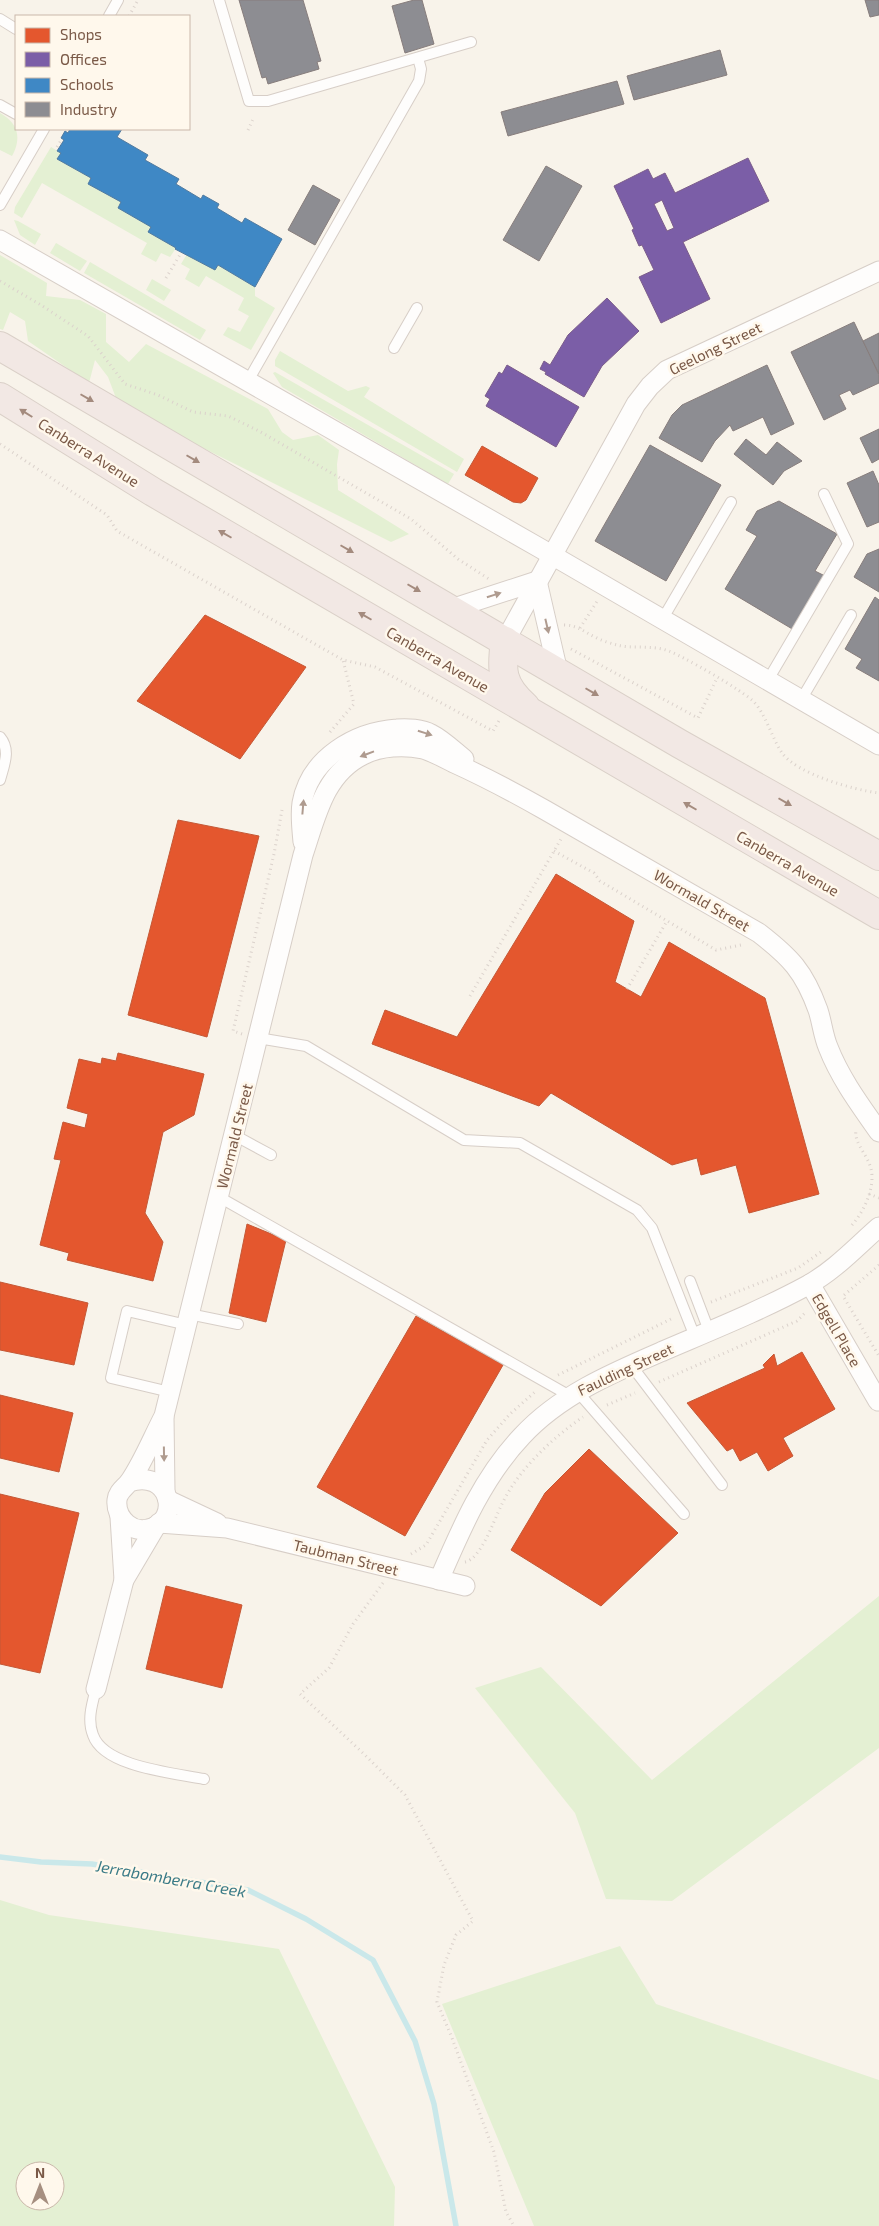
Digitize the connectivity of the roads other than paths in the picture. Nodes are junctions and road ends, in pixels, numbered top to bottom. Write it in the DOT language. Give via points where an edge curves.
graph roads {
  1 [pos="118,0"];
  2 [pos="219,0"];
  3 [pos="109,15"];
  4 [pos="0,19"];
  5 [pos="15,28"];
  6 [pos="471,42"];
  7 [pos="418,58"];
  8 [pos="0,105"];
  9 [pos="15,113"];
  10 [pos="42,130"];
  11 [pos="0,205"];
  12 [pos="0,240"];
  13 [pos="879,271"];
  14 [pos="417,308"];
  15 [pos="0,346"];
  16 [pos="394,348"];
  17 [pos="0,361"];
  18 [pos="27,363"];
  19 [pos="248,381"];
  20 [pos="0,397"];
  21 [pos="824,494"];
  22 [pos="731,502"];
  23 [pos="551,555"];
  24 [pos="537,581"];
  25 [pos="451,609"];
  26 [pos="851,615"];
  27 [pos="662,620"];
  28 [pos="505,641"];
  29 [pos="437,658"];
  30 [pos="558,672"];
  31 [pos="768,680"];
  32 [pos="801,700"];
  33 [pos="536,716"];
  34 [pos="0,737"];
  35 [pos="879,745"];
  36 [pos="0,776"];
  37 [pos="879,856"];
  38 [pos="879,915"];
  39 [pos="258,1038"];
  40 [pos="843,1078"];
  41 [pos="879,1109"];
  42 [pos="879,1132"];
  43 [pos="234,1135"];
  44 [pos="270,1155"];
  45 [pos="219,1197"];
  46 [pos="879,1227"];
  47 [pos="690,1281"];
  48 [pos="810,1284"];
  49 [pos="188,1320"];
  50 [pos="238,1324"];
  51 [pos="702,1334"];
  52 [pos="631,1365"];
  53 [pos="170,1392"];
  54 [pos="574,1394"];
  55 [pos="878,1401"];
  56 [pos="164,1416"];
  57 [pos="129,1482"];
  58 [pos="722,1485"];
  59 [pos="167,1495"];
  60 [pos="684,1514"];
  61 [pos="120,1517"];
  62 [pos="157,1525"];
  63 [pos="227,1528"];
  64 [pos="124,1580"];
  65 [pos="438,1580"];
  66 [pos="465,1586"];
  67 [pos="96,1689"];
  68 [pos="204,1779"];
  1 -- 3 [label="lane"];
  2 -- 7 [label="lane" via="249,101 268,101"];
  4 -- 5 [label="lane"];
  6 -- 7 [label="lane"];
  7 -- 19 [label="lane" via="419,81"];
  8 -- 9 [label="lane"];
  10 -- 11 [label="lane"];
  12 -- 19 [label="street"];
  13 -- 23 [label="street, Geelong Street" via="667,370 636,404"];
  14 -- 16 [label="lane"];
  15 -- 18 [label="highway"];
  17 -- 18 [label="highway"];
  18 -- 25 [label="highway, one-way"];
  19 -- 23 [label="street"];
  29 -- 20 [label="highway, Canberra Avenue, one-way" via="153,492"];
  21 -- 31 [label="lane" via="848,544"];
  22 -- 27 [label="lane"];
  23 -- 24 [label="street, Geelong Street"];
  23 -- 27 [label="street"];
  25 -- 24 [label="street, one-way"];
  24 -- 28 [label="street, Geelong Street"];
  24 -- 30 [label="street, one-way"];
  25 -- 28 [label="highway"];
  26 -- 32 [label="lane"];
  27 -- 31 [label="street"];
  28 -- 29 [label="highway" via="485,657 464,662"];
  28 -- 30 [label="highway"];
  28 -- 33 [label="highway" via="501,667 507,685 513,696"];
  29 -- 33 [label="highway, Canberra Avenue"];
  30 -- 37 [label="highway, one-way"];
  31 -- 32 [label="street"];
  32 -- 35 [label="street"];
  38 -- 33 [label="highway, Canberra Avenue, one-way"];
  34 -- 36 [label="lane" via="5,743 7,757"];
  39 -- 40 [label="street, Wormald Street" via="304,855 326,790 347,765 364,754 384,748 406,747 425,750 495,782 759,933 786,954 805,978 827,1046"];
  39 -- 43 [label="street, Wormald Street"];
  39 -- 51 [label="lane" via="306,1046 464,1140 520,1143 637,1210 652,1228"];
  40 -- 41 [label="street, Wormald Street" via="868,1106"];
  40 -- 42 [label="street, Wormald Street"];
  43 -- 44 [label="lane"];
  43 -- 45 [label="street, Wormald Street"];
  45 -- 49 [label="street, Wormald Street"];
  45 -- 54 [label="lane"];
  46 -- 48 [label="street, Faulding Street" via="836,1266"];
  47 -- 51 [label="lane"];
  48 -- 51 [label="street, Faulding Street"];
  48 -- 55 [label="street, Edgell Place"];
  49 -- 50 [label="lane"];
  49 -- 53 [label="street, Wormald Street"];
  49 -- 53 [label="lane" via="127,1311 111,1378"];
  51 -- 52 [label="street, Faulding Street"];
  52 -- 54 [label="street, Faulding Street"];
  52 -- 58 [label="lane"];
  53 -- 56 [label="street, Wormald Street"];
  54 -- 60 [label="lane"];
  54 -- 65 [label="street, Faulding Street" via="546,1413 499,1463 481,1491"];
  56 -- 57 [label="street, Wormald Street"];
  56 -- 59 [label="street, Wormald Street, one-way"];
  57 -- 59 [label="street" via="147,1478"];
  57 -- 61 [label="street, Wormald Street" via="117,1499"];
  59 -- 62 [label="street, Wormald Street" via="168,1509"];
  59 -- 63 [label="street, Taubman Street"];
  61 -- 62 [label="street" via="130,1527 139,1530"];
  61 -- 64 [label="street, Wormald Street"];
  62 -- 63 [label="street, Taubman Street"];
  62 -- 64 [label="street, Wormald Street"];
  63 -- 65 [label="street, Taubman Street"];
  64 -- 67 [label="street, Wormald Street"];
  65 -- 66 [label="street, Taubman Street"];
  67 -- 68 [label="lane" via="91,1709 92,1734 96,1744 109,1755 127,1763"];
}
